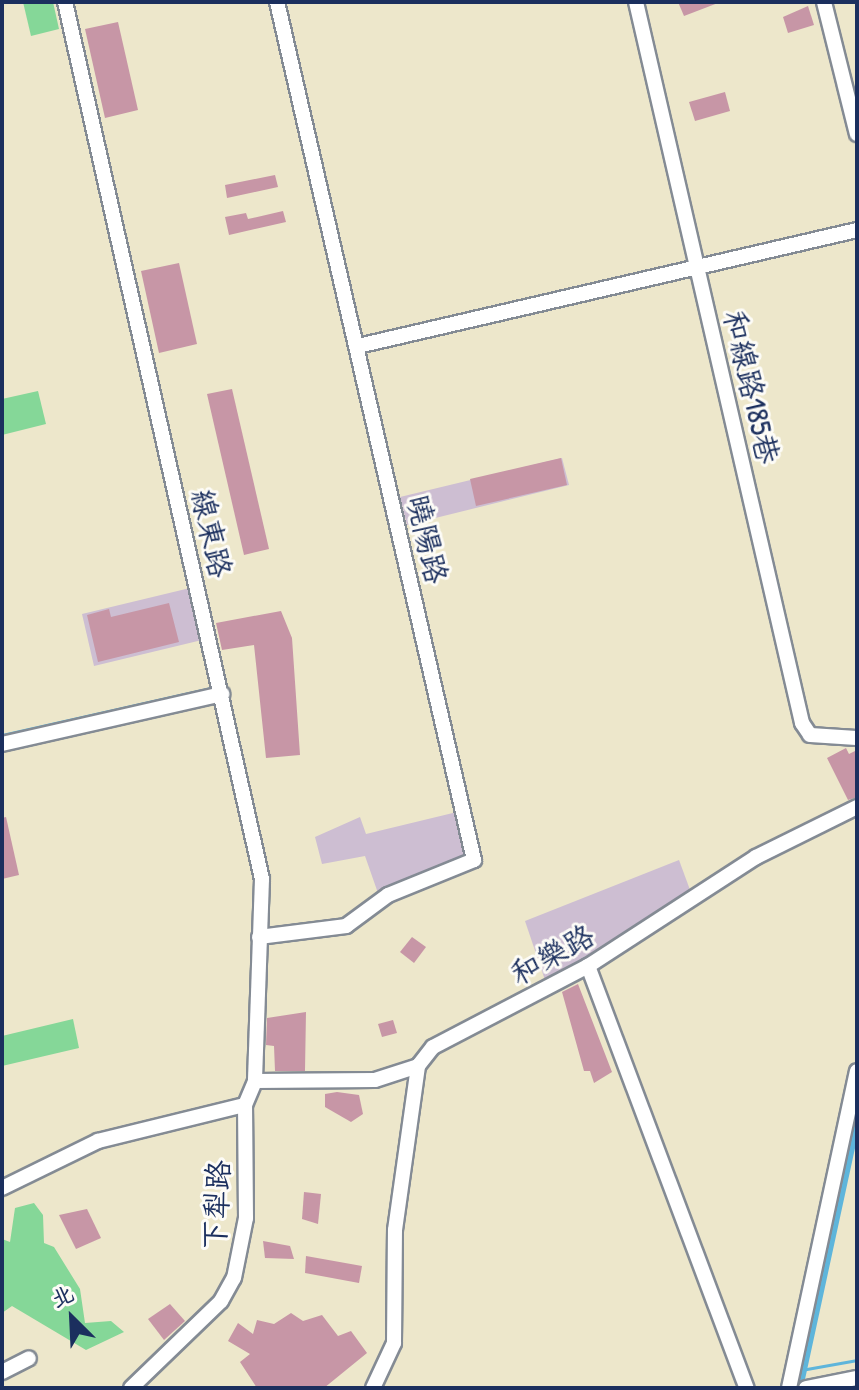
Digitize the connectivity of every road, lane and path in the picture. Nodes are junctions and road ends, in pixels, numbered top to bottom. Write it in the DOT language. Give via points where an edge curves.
graph roads {
  1 [pos="65,2"];
  2 [pos="277,2"];
  3 [pos="636,2"];
  4 [pos="824,2"];
  5 [pos="857,134"];
  6 [pos="857,230"];
  7 [pos="698,268"];
  8 [pos="358,346"];
  9 [pos="222,694"];
  10 [pos="857,738"];
  11 [pos="2,744"];
  12 [pos="857,807"];
  13 [pos="259,937"];
  14 [pos="588,966"];
  15 [pos="418,1066"];
  16 [pos="857,1071"];
  17 [pos="255,1081"];
  18 [pos="245,1105"];
  19 [pos="2,1188"];
  20 [pos="29,1358"];
  21 [pos="2,1372"];
  22 [pos="857,1378"];
  23 [pos="131,1388"];
  24 [pos="373,1388"];
  25 [pos="747,1388"];
  26 [pos="789,1388"];
  27 [pos="806,1388"];
  1 -- 9 [label="street, 線東路"];
  2 -- 8 [label="street, 曉陽路"];
  3 -- 7 [label="street, 和線路185巷"];
  4 -- 5 [label="street"];
  6 -- 7 [label="street"];
  7 -- 8 [label="street"];
  7 -- 10 [label="street, 和線路185巷" via="802,723 810,735"];
  8 -- 13 [label="street, 曉陽路" via="474,860 388,895 346,926"];
  9 -- 11 [label="street"];
  9 -- 13 [label="street, 線東路" via="262,879"];
  12 -- 14 [label="street, 和樂路" via="756,857"];
  13 -- 17 [label="street, 線東路"];
  14 -- 15 [label="street, 和樂路" via="433,1047"];
  14 -- 25 [label="street"];
  15 -- 17 [label="street, 和樂路" via="375,1080"];
  15 -- 24 [label="street" via="395,1230 390,1302 394,1343"];
  16 -- 26 [label="street"];
  17 -- 18 [label="street, 下犁路"];
  18 -- 19 [label="street" via="116,1135"];
  18 -- 23 [label="street, 下犁路" via="246,1218 234,1278 221,1301"];
  20 -- 21 [label="street"];
  22 -- 27 [label="street"];
}
